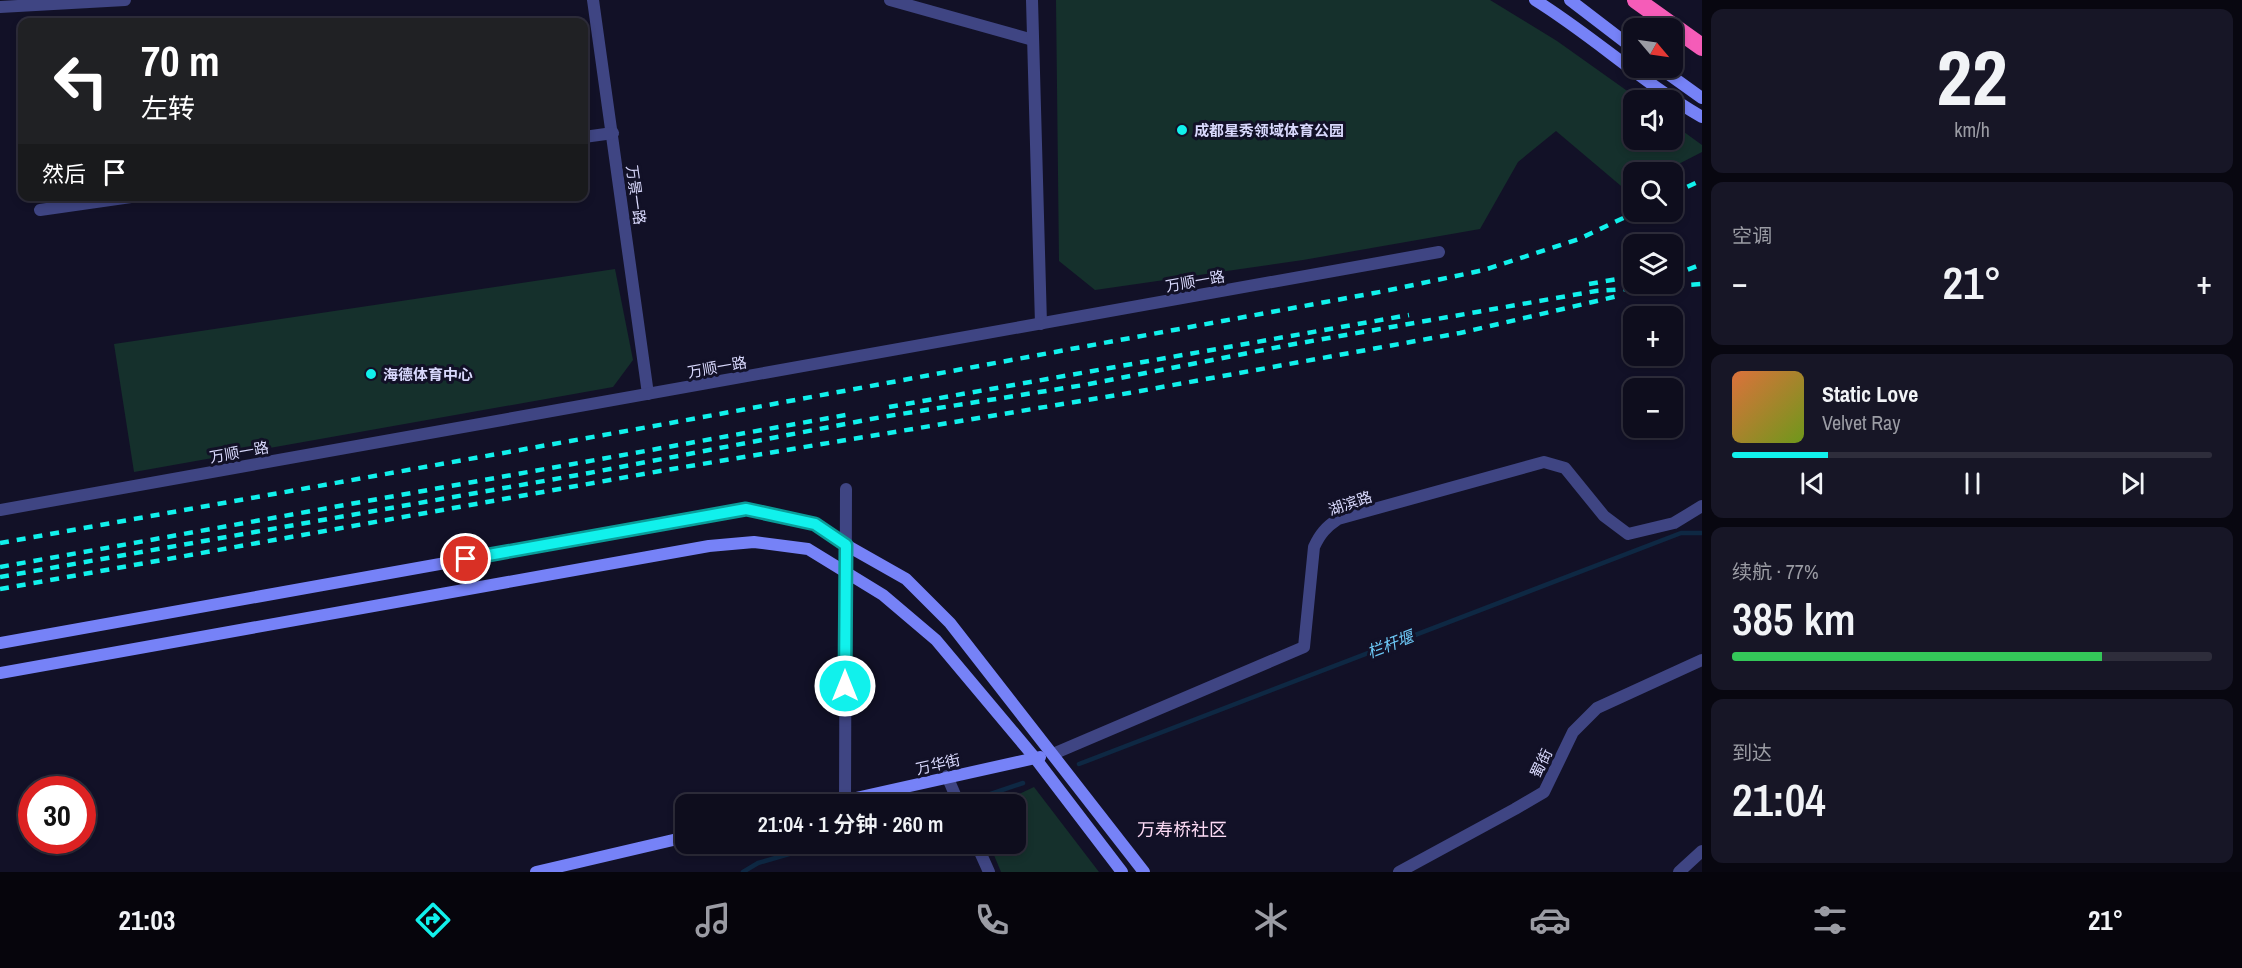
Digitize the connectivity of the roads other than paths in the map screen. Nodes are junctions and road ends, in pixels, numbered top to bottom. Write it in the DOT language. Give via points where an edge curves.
graph roads {
  1 [pos="125,0"];
  2 [pos="593,0"];
  3 [pos="890,0"];
  4 [pos="1032,0"];
  5 [pos="1535,0"];
  6 [pos="1570,0"];
  7 [pos="1636,0"];
  8 [pos="0,7"];
  9 [pos="1033,40"];
  10 [pos="1623,41"];
  11 [pos="1702,47"];
  12 [pos="1674,78"];
  13 [pos="1702,98"];
  14 [pos="1702,117"];
  15 [pos="613,133"];
  16 [pos="588,136"];
  17 [pos="103,201"];
  18 [pos="40,210"];
  19 [pos="1439,252"];
  20 [pos="1041,324"];
  21 [pos="648,394"];
  22 [pos="846,489"];
  23 [pos="1702,506"];
  24 [pos="0,510"];
  25 [pos="846,545"];
  26 [pos="846,572"];
  27 [pos="0,643"];
  28 [pos="1702,660"];
  29 [pos="0,673"];
  30 [pos="1053,754"];
  31 [pos="1035,758"];
  32 [pos="947,776"];
  33 [pos="845,794"];
  34 [pos="870,794"];
  35 [pos="955,794"];
  36 [pos="675,840"];
  37 [pos="1702,851"];
  38 [pos="981,854"];
  39 [pos="536,872"];
  40 [pos="989,872"];
  41 [pos="1122,872"];
  42 [pos="1144,872"];
  43 [pos="1399,872"];
  44 [pos="1679,872"];
  1 -- 8 [label="street"];
  2 -- 15 [label="street, 万景一路"];
  3 -- 9 [label="street"];
  4 -- 9 [label="street"];
  5 -- 14 [label="street"];
  6 -- 10 [label="street"];
  7 -- 11 [label="highway"];
  9 -- 20 [label="street"];
  12 -- 13 [label="street"];
  15 -- 16 [label="street"];
  15 -- 21 [label="street, 万景一路"];
  17 -- 18 [label="street"];
  19 -- 20 [label="street, 万顺一路"];
  20 -- 21 [label="street, 万顺一路"];
  21 -- 24 [label="street, 万顺一路"];
  22 -- 25 [label="street"];
  23 -- 30 [label="street, 湖滨路" via="1674,523 1628,534 1604,516 1565,468 1544,462 1338,519 1320,535 1314,547 1304,647"];
  25 -- 26 [label="street"];
  25 -- 27 [label="street" via="815,524 746,509"];
  25 -- 30 [label="street" via="906,579 950,623"];
  26 -- 29 [label="street" via="808,549 754,542 709,546"];
  26 -- 31 [label="street" via="883,595 936,640"];
  26 -- 33 [label="street"];
  28 -- 43 [label="street, 蜀街" via="1597,708 1573,732 1544,792"];
  30 -- 31 [label="street, 万华街"];
  30 -- 42 [label="street"];
  31 -- 32 [label="street, 万华街"];
  31 -- 41 [label="street"];
  32 -- 34 [label="street, 万华街"];
  32 -- 35 [label="street"];
  36 -- 39 [label="street"];
  37 -- 44 [label="street"];
  38 -- 40 [label="street"];
}
